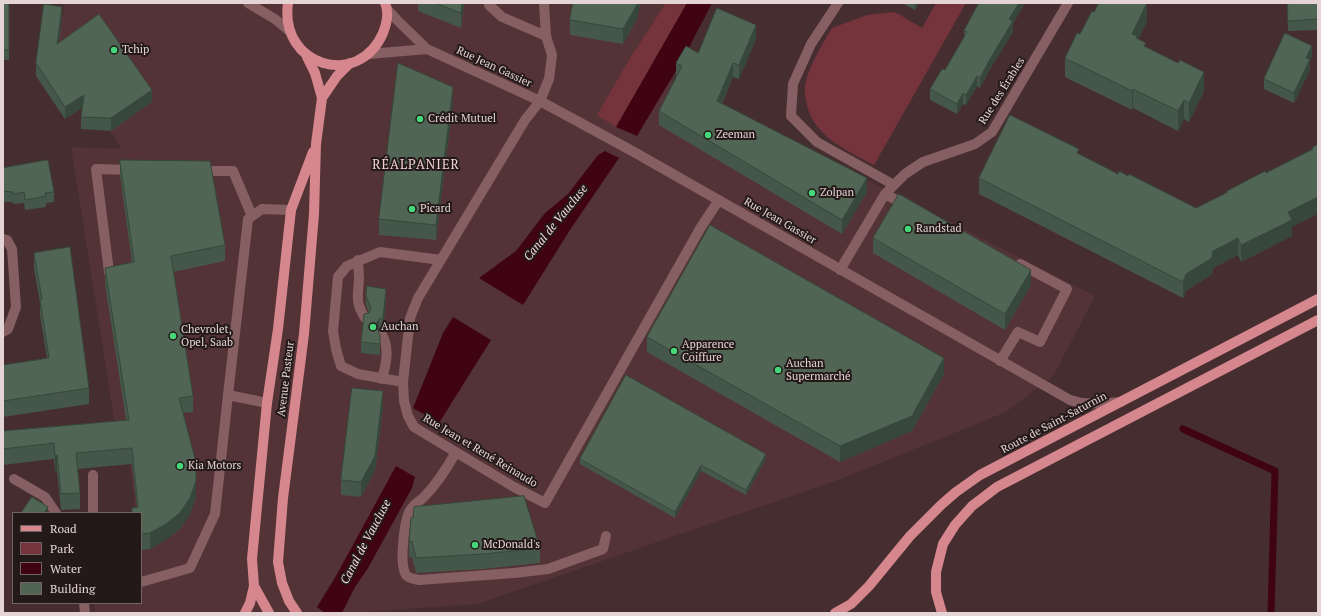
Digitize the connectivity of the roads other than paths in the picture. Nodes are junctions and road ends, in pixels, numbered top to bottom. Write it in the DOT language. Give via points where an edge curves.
graph roads {
  1 [pos="248,3"];
  2 [pos="288,3"];
  3 [pos="489,3"];
  4 [pos="544,3"];
  5 [pos="838,3"];
  6 [pos="1068,3"];
  7 [pos="387,6"];
  8 [pos="288,30"];
  9 [pos="546,36"];
  10 [pos="427,49"];
  11 [pos="369,54"];
  12 [pos="307,57"];
  13 [pos="350,63"];
  14 [pos="322,98"];
  15 [pos="540,101"];
  16 [pos="316,144"];
  17 [pos="142,170"];
  18 [pos="187,170"];
  19 [pos="894,184"];
  20 [pos="885,194"];
  21 [pos="719,200"];
  22 [pos="291,210"];
  23 [pos="920,212"];
  24 [pos="252,216"];
  25 [pos="3,239"];
  26 [pos="358,260"];
  27 [pos="441,260"];
  28 [pos="1011,260"];
  29 [pos="840,270"];
  30 [pos="109,272"];
  31 [pos="1318,299"];
  32 [pos="365,318"];
  33 [pos="1318,320"];
  34 [pos="3,332"];
  35 [pos="382,335"];
  36 [pos="1000,361"];
  37 [pos="382,379"];
  38 [pos="403,382"];
  39 [pos="228,396"];
  40 [pos="1121,402"];
  41 [pos="267,403"];
  42 [pos="456,452"];
  43 [pos="93,475"];
  44 [pos="14,479"];
  45 [pos="55,512"];
  46 [pos="93,512"];
  47 [pos="606,536"];
  48 [pos="142,582"];
  49 [pos="254,586"];
  50 [pos="245,613"];
  51 [pos="269,613"];
  52 [pos="297,613"];
  53 [pos="835,613"];
  54 [pos="942,613"];
  1 -- 8 [label="street"];
  2 -- 8 [label="main road"];
  3 -- 9 [label="street" via="502,17"];
  4 -- 9 [label="street, Rue Jean et René Reinaudo"];
  5 -- 19 [label="street" via="811,44 793,84 791,116 817,142"];
  6 -- 19 [label="street, Rue des Érables" via="992,132 975,144 923,162"];
  7 -- 10 [label="street, Rue Jean Gassier" via="398,21"];
  7 -- 11 [label="main road" via="385,28"];
  8 -- 12 [label="main road, Avenue Pasteur" via="293,41"];
  9 -- 15 [label="street, Rue Jean et René Reinaudo" via="552,55 549,79"];
  10 -- 11 [label="street, Rue Jean Gassier"];
  10 -- 15 [label="street, Rue Jean Gassier"];
  11 -- 13 [label="main road"];
  12 -- 13 [label="main road" via="336,65"];
  12 -- 14 [label="main road, Avenue Pasteur" via="316,74"];
  13 -- 14 [label="main road, Avenue Pasteur" via="337,76"];
  14 -- 16 [label="main road, Avenue Pasteur"];
  15 -- 21 [label="street, Rue Jean Gassier"];
  15 -- 27 [label="street, Rue Jean et René Reinaudo" via="525,120"];
  16 -- 22 [label="main road, Avenue Pasteur"];
  16 -- 52 [label="main road, Avenue Pasteur" via="314,214 304,334 283,498 278,562 282,583"];
  17 -- 30 [label="street" via="96,169"];
  18 -- 24 [label="street" via="233,171"];
  19 -- 20 [label="street, Rue des Érables"];
  20 -- 23 [label="street"];
  20 -- 29 [label="street, Rue des Érables"];
  21 -- 29 [label="street, Rue Jean Gassier"];
  21 -- 42 [label="street, Rue Jean et René Reinaudo" via="701,227 545,503"];
  22 -- 24 [label="street" via="262,209"];
  22 -- 41 [label="main road, Avenue Pasteur"];
  24 -- 39 [label="street" via="248,219"];
  25 -- 34 [label="street" via="7,240 12,249 16,307 8,329"];
  26 -- 27 [label="street" via="380,252"];
  26 -- 32 [label="street" via="357,302"];
  26 -- 37 [label="street" via="347,266 338,277 333,331 336,349 342,366 358,374"];
  27 -- 38 [label="street, Rue Jean et René Reinaudo" via="418,298 410,318"];
  28 -- 36 [label="street" via="1067,289 1040,342 1018,332"];
  29 -- 36 [label="street, Rue Jean Gassier"];
  31 -- 40 [label="main road, Route de Saint-Saturnin"];
  33 -- 54 [label="main road" via="997,487 978,501 955,525 943,544 936,572 936,592"];
  35 -- 37 [label="street" via="386,342 386,364"];
  36 -- 40 [label="street, Rue Jean Gassier" via="1080,404"];
  37 -- 38 [label="street"];
  38 -- 42 [label="street, Rue Jean et René Reinaudo" via="404,401 414,427"];
  39 -- 41 [label="street"];
  39 -- 48 [label="street" via="214,514 190,568"];
  40 -- 53 [label="main road, Route de Saint-Saturnin" via="980,475 956,492 910,536 869,586 851,604"];
  41 -- 49 [label="main road, Avenue Pasteur" via="252,559"];
  42 -- 47 [label="street" via="446,472 410,509 402,561 405,573 410,579 514,573 548,568 603,549"];
  43 -- 46 [label="street"];
  44 -- 45 [label="street" via="45,497"];
  49 -- 50 [label="main road, Avenue Pasteur"];
  49 -- 51 [label="main road, Avenue Pasteur"];
}
